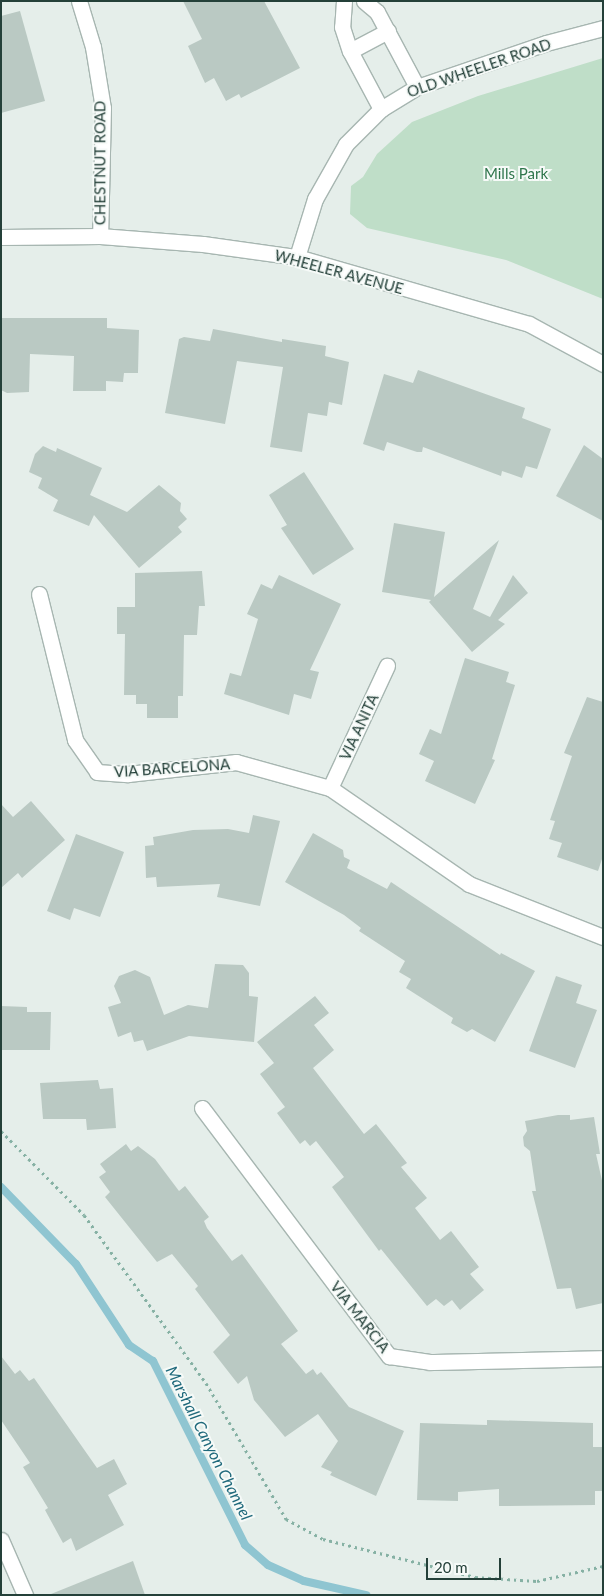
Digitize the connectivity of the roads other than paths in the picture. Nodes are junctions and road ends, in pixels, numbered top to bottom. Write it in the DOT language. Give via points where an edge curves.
graph roads {
  1 [pos="79,1"];
  2 [pos="344,1"];
  3 [pos="364,1"];
  4 [pos="603,28"];
  5 [pos="388,31"];
  6 [pos="350,51"];
  7 [pos="417,86"];
  8 [pos="381,109"];
  9 [pos="100,236"];
  10 [pos="1,238"];
  11 [pos="298,257"];
  12 [pos="603,364"];
  13 [pos="40,594"];
  14 [pos="387,666"];
  15 [pos="330,788"];
  16 [pos="603,937"];
  17 [pos="202,1108"];
  18 [pos="603,1358"];
  19 [pos="1,1540"];
  20 [pos="25,1595"];
  1 -- 9 [label="street, CHESTNUT ROAD" via="93,48 103,108"];
  2 -- 6 [label="street" via="342,27"];
  3 -- 5 [label="street" via="377,12"];
  4 -- 7 [label="street, OLD WHEELER ROAD" via="546,43"];
  5 -- 6 [label="street"];
  5 -- 7 [label="street"];
  6 -- 8 [label="street"];
  7 -- 8 [label="street, OLD WHEELER ROAD"];
  8 -- 11 [label="street, OLD WHEELER ROAD" via="346,144 314,199"];
  9 -- 10 [label="street, WHEELER AVENUE"];
  9 -- 11 [label="street, WHEELER AVENUE" via="203,244"];
  11 -- 12 [label="street, WHEELER AVENUE" via="528,324"];
  13 -- 15 [label="street, VIA BARCELONA" via="75,740 97,772 128,774 236,762"];
  14 -- 15 [label="street, VIA ANITA"];
  15 -- 16 [label="street, VIA BARCELONA" via="468,884"];
  17 -- 18 [label="street, VIA MARCIA" via="389,1356 430,1362"];
  19 -- 20 [label="street"];
}
